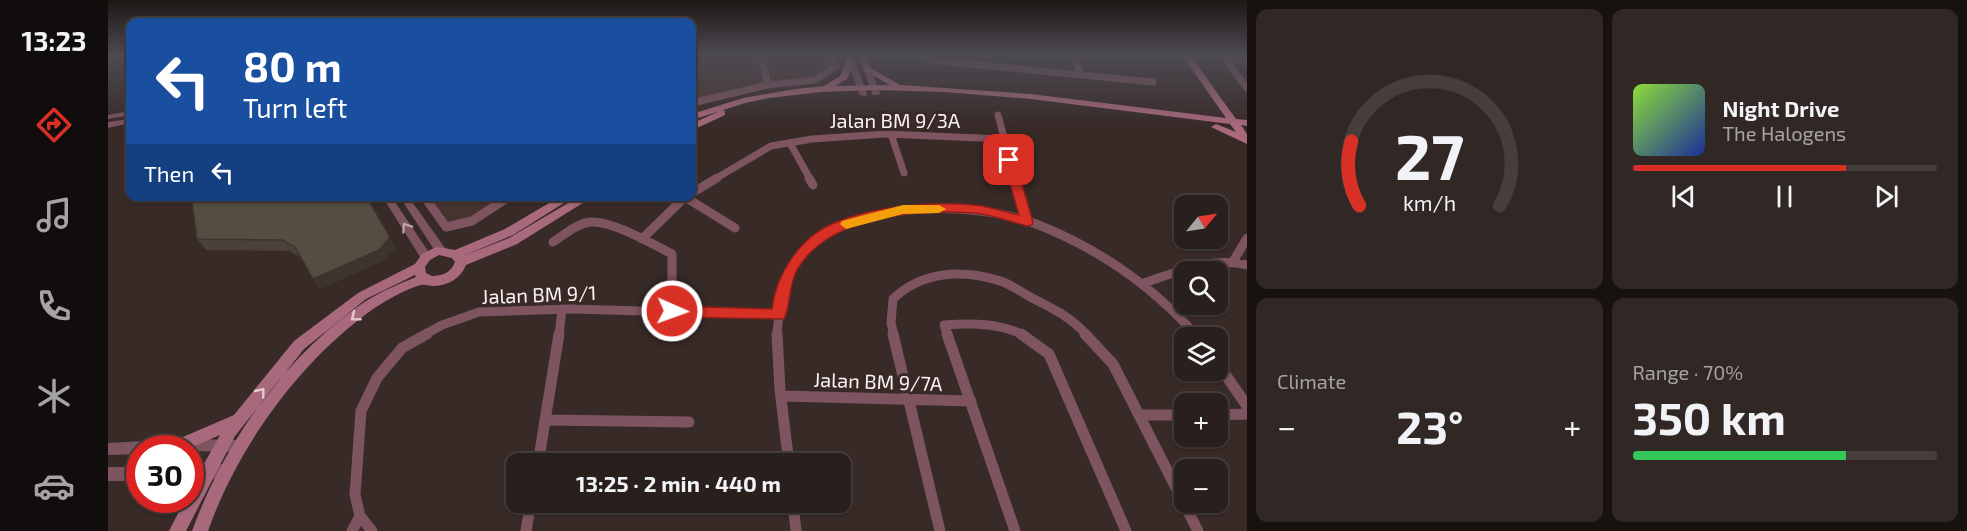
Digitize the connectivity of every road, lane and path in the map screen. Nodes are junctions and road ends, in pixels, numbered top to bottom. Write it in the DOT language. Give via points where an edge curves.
graph roads {
  1 [pos="767,80"];
  2 [pos="815,80"];
  3 [pos="840,80"];
  4 [pos="858,80"];
  5 [pos="870,80"];
  6 [pos="885,80"];
  7 [pos="1135,80"];
  8 [pos="1204,80"];
  9 [pos="1213,80"];
  10 [pos="1153,82"];
  11 [pos="768,85"];
  12 [pos="912,88"];
  13 [pos="818,89"];
  14 [pos="861,90"];
  15 [pos="874,90"];
  16 [pos="696,102"];
  17 [pos="1226,109"];
  18 [pos="126,114"];
  19 [pos="998,115"];
  20 [pos="108,117"];
  21 [pos="1208,118"];
  22 [pos="126,122"];
  23 [pos="696,122"];
  24 [pos="696,123"];
  25 [pos="108,125"];
  26 [pos="1243,126"];
  27 [pos="1216,127"];
  28 [pos="891,134"];
  29 [pos="1003,139"];
  30 [pos="1247,141"];
  31 [pos="790,143"];
  32 [pos="904,173"];
  33 [pos="813,185"];
  34 [pos="696,191"];
  35 [pos="390,201"];
  36 [pos="406,201"];
  37 [pos="427,201"];
  38 [pos="502,201"];
  39 [pos="562,201"];
  40 [pos="581,201"];
  41 [pos="683,201"];
  42 [pos="695,201"];
  43 [pos="1027,222"];
  44 [pos="735,228"];
  45 [pos="1247,238"];
  46 [pos="642,239"];
  47 [pos="553,242"];
  48 [pos="441,251"];
  49 [pos="459,258"];
  50 [pos="1234,260"];
  51 [pos="1247,265"];
  52 [pos="423,267"];
  53 [pos="1144,283"];
  54 [pos="562,309"];
  55 [pos="672,311"];
  56 [pos="778,315"];
  57 [pos="1190,327"];
  58 [pos="1228,378"];
  59 [pos="783,396"];
  60 [pos="907,400"];
  61 [pos="972,401"];
  62 [pos="1247,406"];
  63 [pos="1247,414"];
  64 [pos="1138,415"];
  65 [pos="1174,415"];
  66 [pos="1228,415"];
  67 [pos="240,418"];
  68 [pos="547,420"];
  69 [pos="689,422"];
  70 [pos="203,435"];
  71 [pos="204,446"];
  72 [pos="241,446"];
  73 [pos="126,447"];
  74 [pos="220,447"];
  75 [pos="108,448"];
  76 [pos="540,453"];
  77 [pos="788,453"];
  78 [pos="227,471"];
  79 [pos="206,472"];
  80 [pos="108,474"];
  81 [pos="126,474"];
  82 [pos="204,476"];
  83 [pos="184,513"];
  84 [pos="529,513"];
  85 [pos="794,513"];
  86 [pos="360,516"];
  87 [pos="177,531"];
  88 [pos="200,531"];
  89 [pos="352,531"];
  90 [pos="372,531"];
  91 [pos="526,531"];
  92 [pos="796,531"];
  93 [pos="940,531"];
  94 [pos="1015,531"];
  95 [pos="1126,531"];
  96 [pos="1198,531"];
  1 -- 11 [label="street"];
  2 -- 11 [label="street"];
  3 -- 13 [label="main road"];
  4 -- 14 [label="street"];
  5 -- 15 [label="street"];
  6 -- 12 [label="main road"];
  7 -- 10 [label="street"];
  8 -- 17 [label="main road"];
  9 -- 26 [label="main road"];
  11 -- 16 [label="street"];
  12 -- 15 [label="main road"];
  12 -- 21 [label="main road" via="1043,96"];
  13 -- 14 [label="main road"];
  13 -- 23 [label="main road" via="791,90 726,104"];
  14 -- 15 [label="main road"];
  14 -- 24 [label="main road" via="789,97 733,109"];
  15 -- 27 [label="main road" via="1047,103"];
  17 -- 21 [label="main road"];
  17 -- 26 [label="main road"];
  18 -- 20 [label="street"];
  19 -- 29 [label="street"];
  21 -- 26 [label="main road"];
  22 -- 25 [label="street"];
  26 -- 27 [label="main road"];
  26 -- 30 [label="main road"];
  27 -- 30 [label="main road"];
  28 -- 29 [label="street, Jalan BM 9/3A"];
  28 -- 31 [label="street, Jalan BM 9/3A"];
  28 -- 32 [label="street"];
  29 -- 43 [label="street"];
  31 -- 33 [label="street"];
  31 -- 34 [label="street, Jalan BM 9/3A" via="771,146"];
  52 -- 35 [label="street, one-way"];
  36 -- 48 [label="street"];
  37 -- 38 [label="street" via="446,227 454,227"];
  39 -- 49 [label="main road"];
  40 -- 49 [label="main road" via="513,241"];
  41 -- 46 [label="street, Jalan BM 9/3A"];
  42 -- 44 [label="street"];
  43 -- 53 [label="street" via="1087,249"];
  43 -- 56 [label="street" via="975,209 903,210 837,226 792,266 781,292"];
  45 -- 50 [label="street"];
  46 -- 47 [label="street" via="593,222 573,228"];
  46 -- 55 [label="street" via="672,255"];
  48 -- 49 [label="main road"];
  48 -- 52 [label="main road"];
  49 -- 52 [label="main road" via="456,272 444,280"];
  50 -- 51 [label="street"];
  50 -- 53 [label="street" via="1194,267"];
  67 -- 52 [label="main road, one-way" via="299,345 362,296"];
  52 -- 72 [label="main road, one-way" via="311,353"];
  53 -- 57 [label="street"];
  54 -- 55 [label="street, Jalan BM 9/1"];
  54 -- 68 [label="street"];
  54 -- 86 [label="street, Jalan BM 9/1" via="479,312 442,325 402,348 377,378 361,411 356,495"];
  55 -- 56 [label="street, Jalan BM 9/1"];
  56 -- 59 [label="street"];
  58 -- 62 [label="street"];
  59 -- 60 [label="street, Jalan BM 9/7A"];
  59 -- 77 [label="street"];
  60 -- 61 [label="street, Jalan BM 9/7A"];
  60 -- 64 [label="street" via="891,323 893,299 908,285 932,276 958,274 998,280 1071,318 1113,364"];
  60 -- 93 [label="street"];
  61 -- 94 [label="street"];
  61 -- 95 [label="street" via="944,325 1002,325 1020,331 1039,345 1049,354"];
  63 -- 66 [label="street"];
  64 -- 65 [label="street"];
  64 -- 96 [label="street"];
  67 -- 70 [label="main road"];
  67 -- 74 [label="main road"];
  68 -- 69 [label="street"];
  68 -- 76 [label="street"];
  71 -- 74 [label="street"];
  72 -- 74 [label="street"];
  72 -- 78 [label="main road"];
  73 -- 75 [label="street"];
  74 -- 79 [label="main road"];
  78 -- 79 [label="street"];
  78 -- 88 [label="main road" via="205,511"];
  79 -- 82 [label="main road"];
  80 -- 81 [label="street"];
  83 -- 87 [label="main road"];
  84 -- 91 [label="street"];
  85 -- 92 [label="street"];
  86 -- 89 [label="street"];
  86 -- 90 [label="street"];
}
